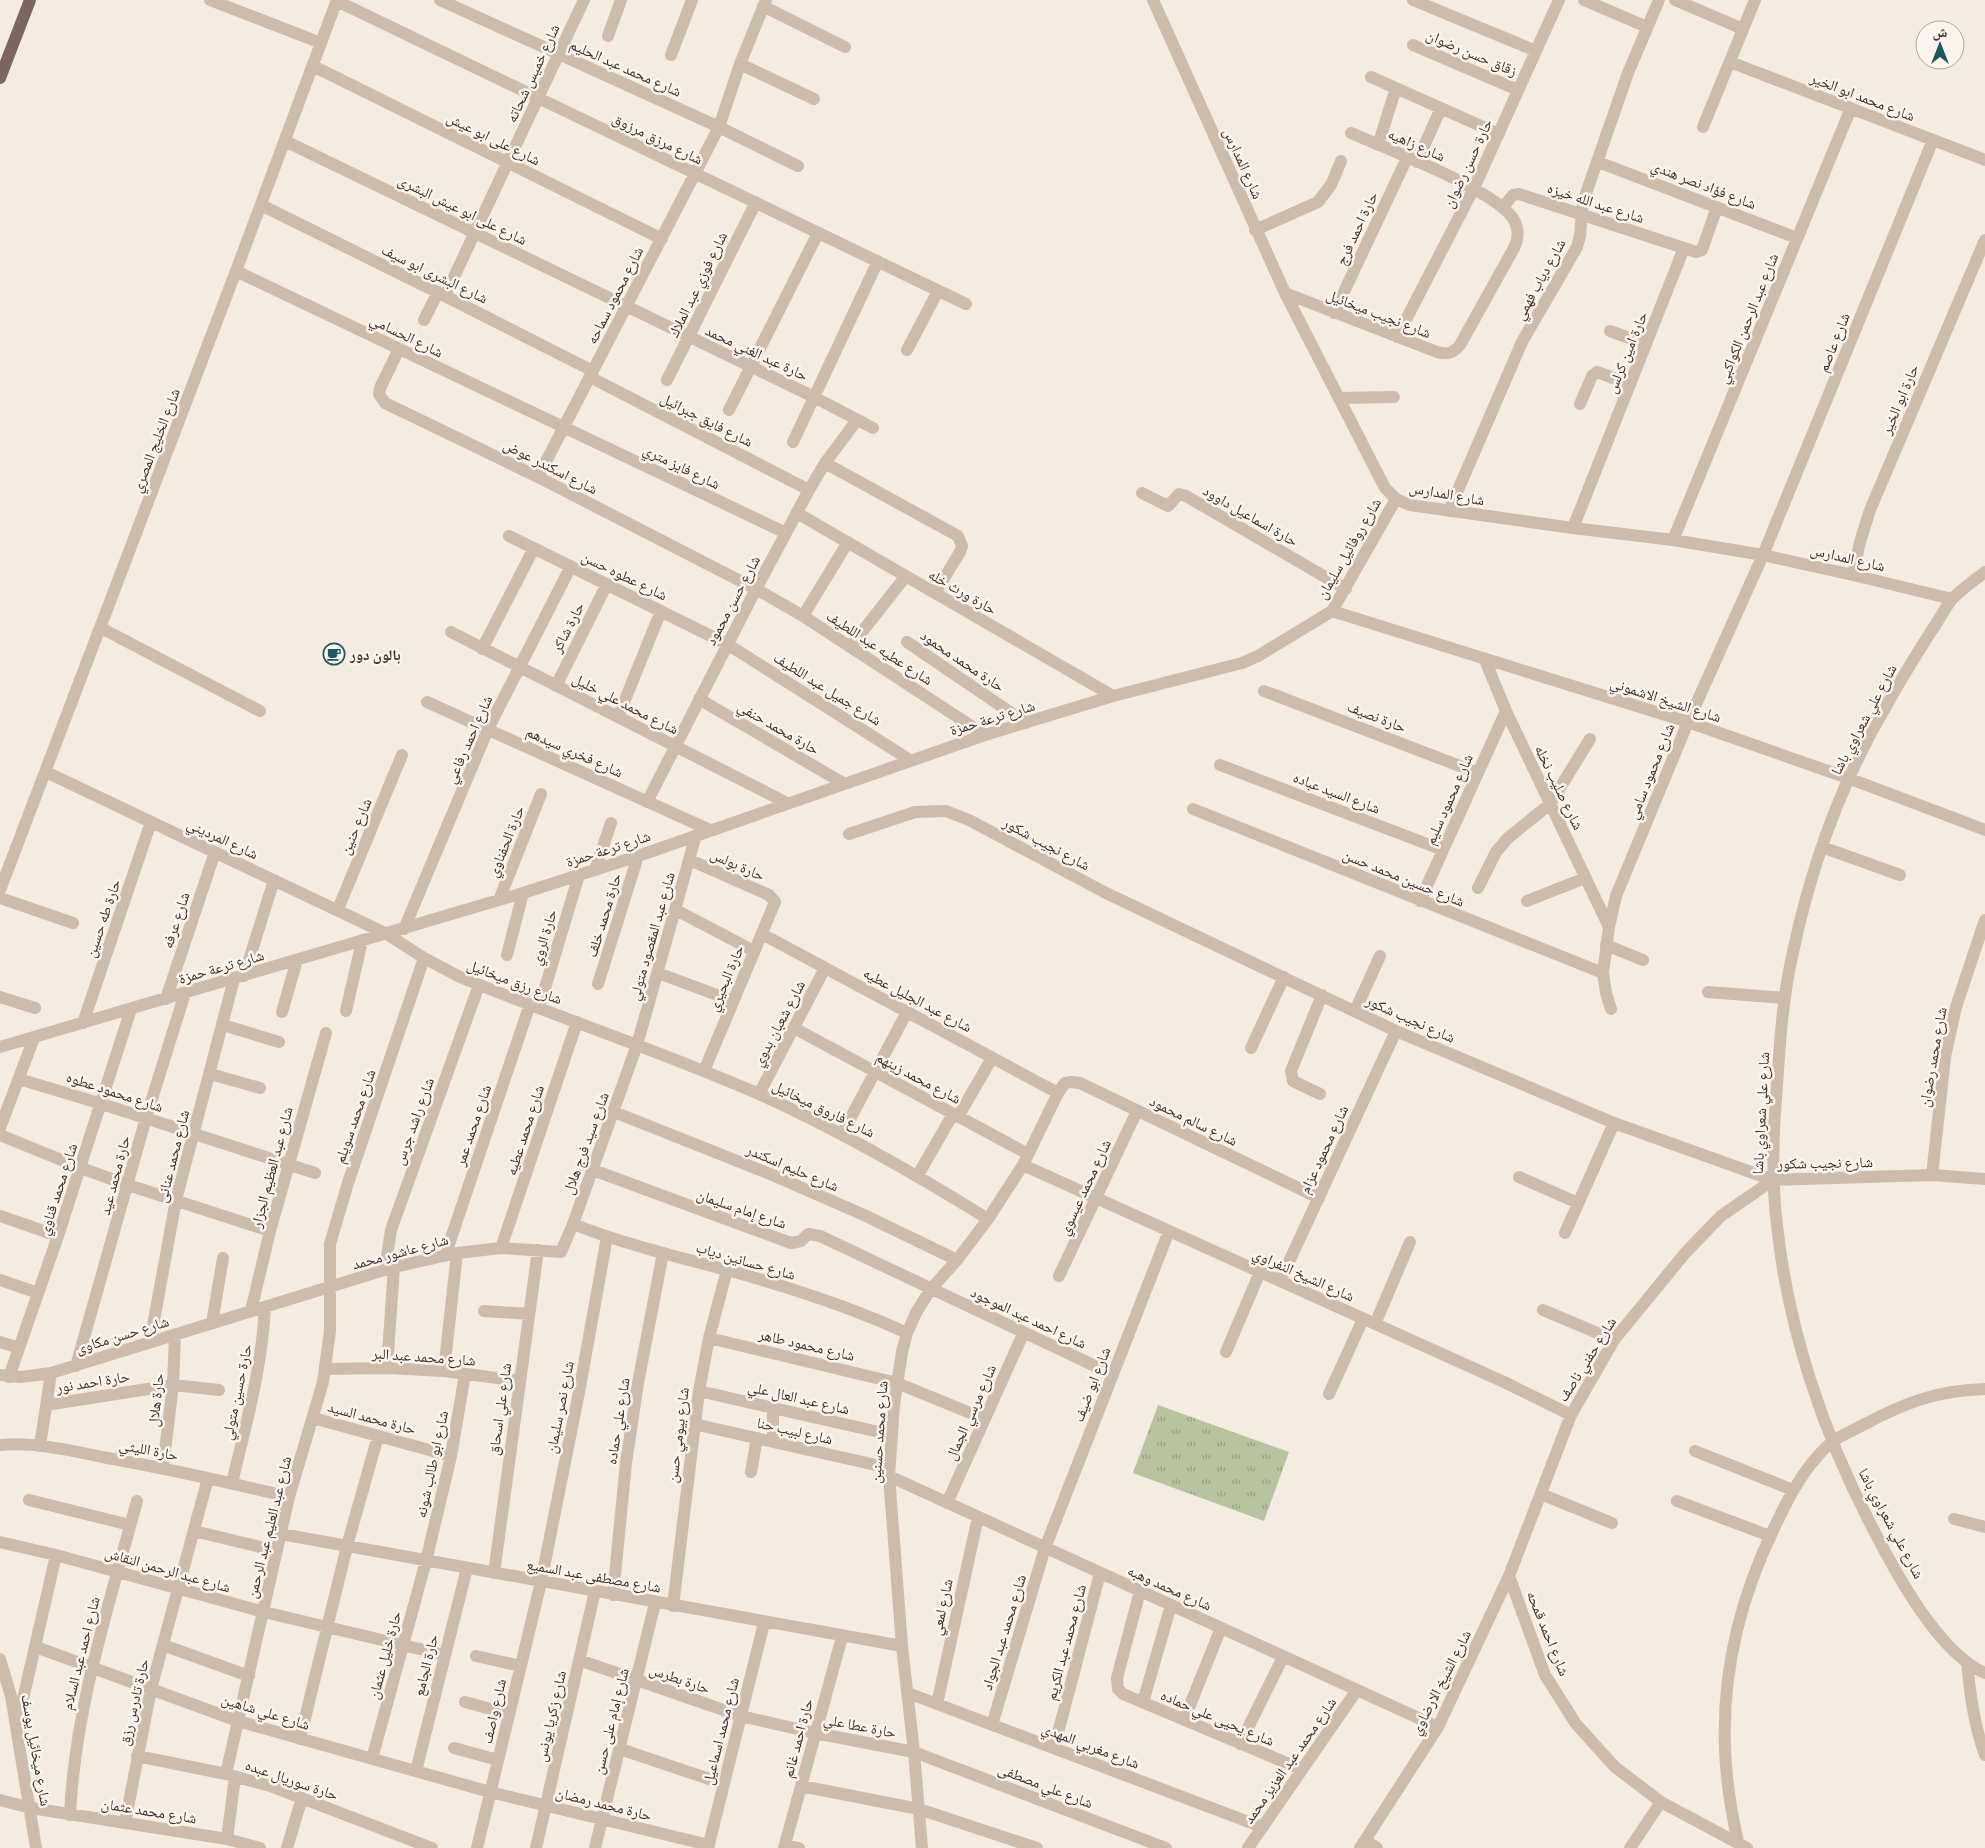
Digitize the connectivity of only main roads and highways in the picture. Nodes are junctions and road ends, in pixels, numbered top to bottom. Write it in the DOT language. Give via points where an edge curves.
graph roads {
  1 [pos="30,0"];
  2 [pos="0,78"];
  1 -- 2 [label="main road"];
}
